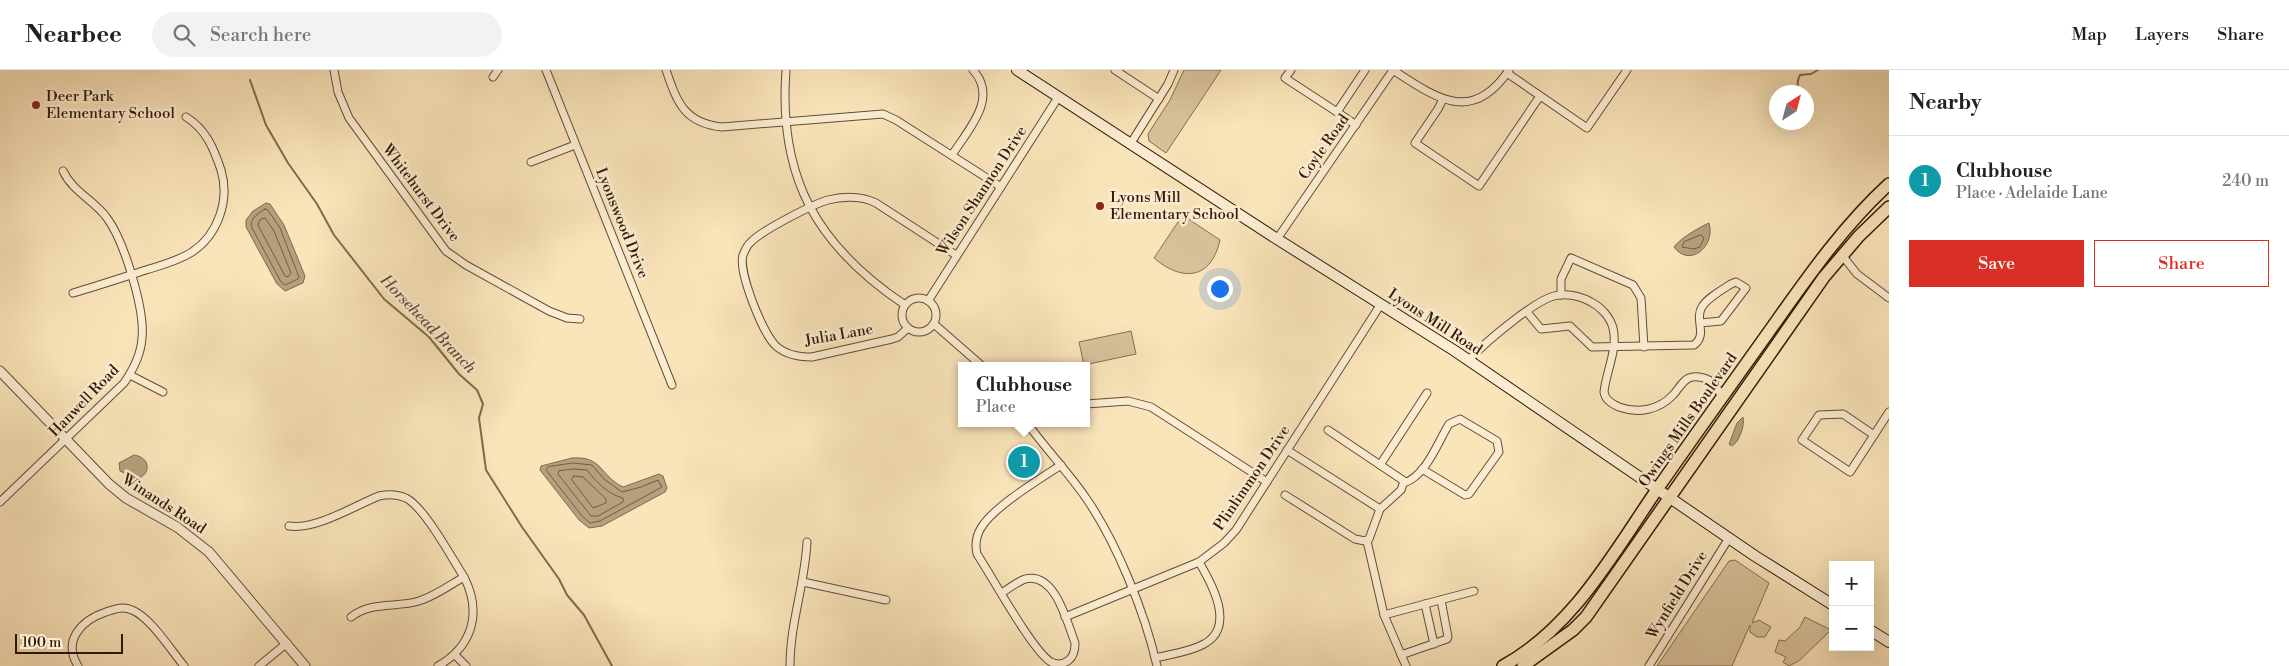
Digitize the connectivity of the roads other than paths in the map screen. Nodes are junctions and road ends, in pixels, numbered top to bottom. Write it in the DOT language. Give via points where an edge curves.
graph roads {
  1 [pos="334,70"];
  2 [pos="498,70"];
  3 [pos="546,70"];
  4 [pos="666,70"];
  5 [pos="786,70"];
  6 [pos="973,70"];
  7 [pos="1017,70"];
  8 [pos="1115,70"];
  9 [pos="1174,70"];
  10 [pos="1291,70"];
  11 [pos="1365,70"];
  12 [pos="1393,70"];
  13 [pos="1628,70"];
  14 [pos="1508,72"];
  15 [pos="492,77"];
  16 [pos="1059,96"];
  17 [pos="1540,96"];
  18 [pos="1159,99"];
  19 [pos="1443,99"];
  20 [pos="1337,112"];
  21 [pos="186,117"];
  22 [pos="786,122"];
  23 [pos="1356,125"];
  24 [pos="1131,143"];
  25 [pos="576,145"];
  26 [pos="952,156"];
  27 [pos="531,162"];
  28 [pos="63,172"];
  29 [pos="1889,184"];
  30 [pos="1001,187"];
  31 [pos="1889,207"];
  32 [pos="811,208"];
  33 [pos="1277,239"];
  34 [pos="1842,254"];
  35 [pos="956,255"];
  36 [pos="131,275"];
  37 [pos="73,294"];
  38 [pos="1561,295"];
  39 [pos="1889,298"];
  40 [pos="928,301"];
  41 [pos="1380,304"];
  42 [pos="905,305"];
  43 [pos="1527,312"];
  44 [pos="580,319"];
  45 [pos="1700,323"];
  46 [pos="934,324"];
  47 [pos="908,328"];
  48 [pos="1644,347"];
  49 [pos="1613,348"];
  50 [pos="1469,360"];
  51 [pos="977,362"];
  52 [pos="0,371"];
  53 [pos="130,374"];
  54 [pos="672,386"];
  55 [pos="163,392"];
  56 [pos="1427,394"];
  57 [pos="1722,397"];
  58 [pos="1090,404"];
  59 [pos="1889,412"];
  60 [pos="1032,427"];
  61 [pos="1328,430"];
  62 [pos="1874,435"];
  63 [pos="66,440"];
  64 [pos="1287,450"];
  65 [pos="1061,465"];
  66 [pos="1380,465"];
  67 [pos="1422,469"];
  68 [pos="1267,482"];
  69 [pos="1404,483"];
  70 [pos="1658,488"];
  71 [pos="1285,495"];
  72 [pos="1670,497"];
  73 [pos="0,502"];
  74 [pos="1380,509"];
  75 [pos="289,526"];
  76 [pos="1729,538"];
  77 [pos="1367,541"];
  78 [pos="807,542"];
  79 [pos="1199,562"];
  80 [pos="464,577"];
  81 [pos="803,582"];
  82 [pos="1131,590"];
  83 [pos="1474,591"];
  84 [pos="1002,593"];
  85 [pos="886,600"];
  86 [pos="1441,600"];
  87 [pos="1829,602"];
  88 [pos="1424,604"];
  89 [pos="1384,615"];
  90 [pos="352,617"];
  91 [pos="1065,617"];
  92 [pos="1874,633"];
  93 [pos="1889,642"];
  94 [pos="287,643"];
  95 [pos="1434,644"];
  96 [pos="455,654"];
  97 [pos="1401,655"];
  98 [pos="1155,658"];
  99 [pos="78,666"];
  100 [pos="184,666"];
  101 [pos="259,666"];
  102 [pos="305,666"];
  103 [pos="438,666"];
  104 [pos="466,666"];
  105 [pos="790,666"];
  106 [pos="1157,666"];
  107 [pos="1406,666"];
  108 [pos="1504,666"];
  109 [pos="1523,666"];
  110 [pos="1649,666"];
  1 -- 44 [label="street, Whitehurst Drive" via="338,92 349,118 446,251 549,311"];
  2 -- 15 [label="street"];
  3 -- 25 [label="street, Lyonswood Drive"];
  4 -- 22 [label="street" via="681,107 705,124 722,127"];
  5 -- 22 [label="street"];
  6 -- 26 [label="street" via="982,84 983,102"];
  7 -- 16 [label="main road, Lyons Mill Road"];
  8 -- 18 [label="street"];
  9 -- 18 [label="street"];
  10 -- 20 [label="street" via="1285,78"];
  11 -- 20 [label="street"];
  12 -- 19 [label="street"];
  12 -- 23 [label="street, Coyle Road"];
  13 -- 17 [label="street" via="1587,128"];
  14 -- 17 [label="street"];
  14 -- 19 [label="street" via="1500,84 1481,97 1462,102"];
  16 -- 24 [label="main road, Lyons Mill Road"];
  16 -- 30 [label="street, Wilson Shannon Drive"];
  17 -- 19 [label="street" via="1479,186 1415,143"];
  18 -- 24 [label="street"];
  20 -- 23 [label="street"];
  21 -- 36 [label="street" via="199,126 217,158 224,190 220,213 210,234 193,251"];
  22 -- 26 [label="street" via="882,114"];
  22 -- 32 [label="street" via="795,173"];
  23 -- 33 [label="street, Coyle Road"];
  24 -- 33 [label="main road, Lyons Mill Road"];
  25 -- 27 [label="street"];
  25 -- 54 [label="street, Lyonswood Drive"];
  26 -- 30 [label="street"];
  28 -- 36 [label="street, Hanwell Road" via="68,182 100,209 110,223"];
  29 -- 57 [label="main road, Owings Mills Boulevard" via="1831,245"];
  30 -- 35 [label="street, Wilson Shannon Drive"];
  31 -- 34 [label="main road, Owings Mills Boulevard"];
  32 -- 35 [label="street, Julia Lane" via="830,199 869,200"];
  32 -- 42 [label="street" via="834,245 849,261 865,277"];
  32 -- 47 [label="street, Julia Lane" via="758,236 743,254 743,276 770,338 785,352 812,357 892,339"];
  33 -- 41 [label="main road, Lyons Mill Road"];
  34 -- 39 [label="street" via="1857,274"];
  34 -- 72 [label="main road, Owings Mills Boulevard"];
  35 -- 40 [label="street, Wilson Shannon Drive"];
  36 -- 37 [label="street"];
  36 -- 53 [label="street, Hanwell Road" via="141,310 142,338 140,352"];
  38 -- 43 [label="street" via="1543,301"];
  38 -- 48 [label="street" via="1561,279 1571,258 1627,281 1642,298"];
  38 -- 49 [label="street" via="1588,300 1605,312 1613,327"];
  40 -- 42 [label="street" via="916,298"];
  40 -- 46 [label="street" via="936,311"];
  41 -- 50 [label="main road, Lyons Mill Road"];
  41 -- 64 [label="street, Plinlimmon Drive"];
  42 -- 47 [label="street" via="902,317"];
  43 -- 49 [label="street" via="1541,329 1570,326 1592,348"];
  43 -- 50 [label="street"];
  45 -- 45 [label="street" via="1700,309 1704,303 1736,282 1746,288 1721,321"];
  45 -- 48 [label="street" via="1700,340 1694,345"];
  46 -- 47 [label="street" via="919,332"];
  46 -- 51 [label="street"];
  48 -- 49 [label="street"];
  49 -- 57 [label="street" via="1604,397 1615,405 1637,410 1658,407 1692,377 1712,382"];
  50 -- 70 [label="main road, Lyons Mill Road"];
  52 -- 63 [label="street, Winands Road"];
  53 -- 55 [label="street"];
  53 -- 63 [label="street, Hanwell Road"];
  56 -- 66 [label="street"];
  57 -- 70 [label="main road, Owings Mills Boulevard"];
  58 -- 68 [label="street" via="1128,401 1151,407"];
  59 -- 62 [label="street"];
  60 -- 65 [label="street"];
  61 -- 66 [label="street"];
  62 -- 62 [label="street" via="1850,472 1802,440 1819,415 1843,414"];
  63 -- 73 [label="street, Hanwell Road"];
  63 -- 94 [label="street, Winands Road" via="115,489 177,527 209,552"];
  64 -- 68 [label="street, Plinlimmon Drive"];
  64 -- 74 [label="street"];
  65 -- 82 [label="street" via="1106,532"];
  65 -- 84 [label="street" via="990,516 980,529 977,554"];
  66 -- 69 [label="street"];
  67 -- 67 [label="street" via="1454,420 1460,419 1472,425 1499,445 1499,452 1469,494 1465,495"];
  67 -- 69 [label="street"];
  68 -- 79 [label="street, Plinlimmon Drive" via="1236,530"];
  69 -- 74 [label="street" via="1401,490"];
  70 -- 72 [label="main road, Lyons Mill Road"];
  70 -- 108 [label="main road, Owings Mills Boulevard" via="1618,548 1562,621"];
  71 -- 77 [label="street" via="1355,539"];
  72 -- 76 [label="main road, Lyons Mill Road"];
  72 -- 109 [label="main road, Owings Mills Boulevard" via="1586,617"];
  74 -- 77 [label="street"];
  75 -- 80 [label="street" via="313,524 379,496 396,495 418,508"];
  76 -- 87 [label="main road, Lyons Mill Road"];
  76 -- 110 [label="street, Wynfield Drive"];
  77 -- 89 [label="street"];
  78 -- 81 [label="street"];
  79 -- 82 [label="street, Plinlimmon Drive"];
  79 -- 98 [label="street" via="1220,608 1218,629 1210,640 1198,647"];
  80 -- 90 [label="street" via="418,601 370,607"];
  80 -- 96 [label="street" via="472,597 473,618 468,636"];
  81 -- 85 [label="street"];
  81 -- 105 [label="street" via="792,624"];
  82 -- 91 [label="street, Plinlimmon Drive"];
  82 -- 98 [label="street" via="1145,622"];
  83 -- 86 [label="street"];
  84 -- 91 [label="street" via="1024,579 1036,578 1051,588"];
  84 -- 91 [label="street" via="1027,634 1053,663 1067,662 1074,651 1075,643"];
  86 -- 88 [label="street"];
  86 -- 95 [label="street" via="1448,637"];
  88 -- 89 [label="street"];
  88 -- 95 [label="street"];
  89 -- 97 [label="street"];
  92 -- 93 [label="main road"];
  94 -- 101 [label="street"];
  94 -- 102 [label="street, Winands Road"];
  95 -- 97 [label="street"];
  96 -- 103 [label="street"];
  96 -- 104 [label="street"];
  97 -- 107 [label="street"];
  98 -- 106 [label="street"];
  99 -- 100 [label="street" via="72,650 80,626 97,615 123,608 141,614"];
}
